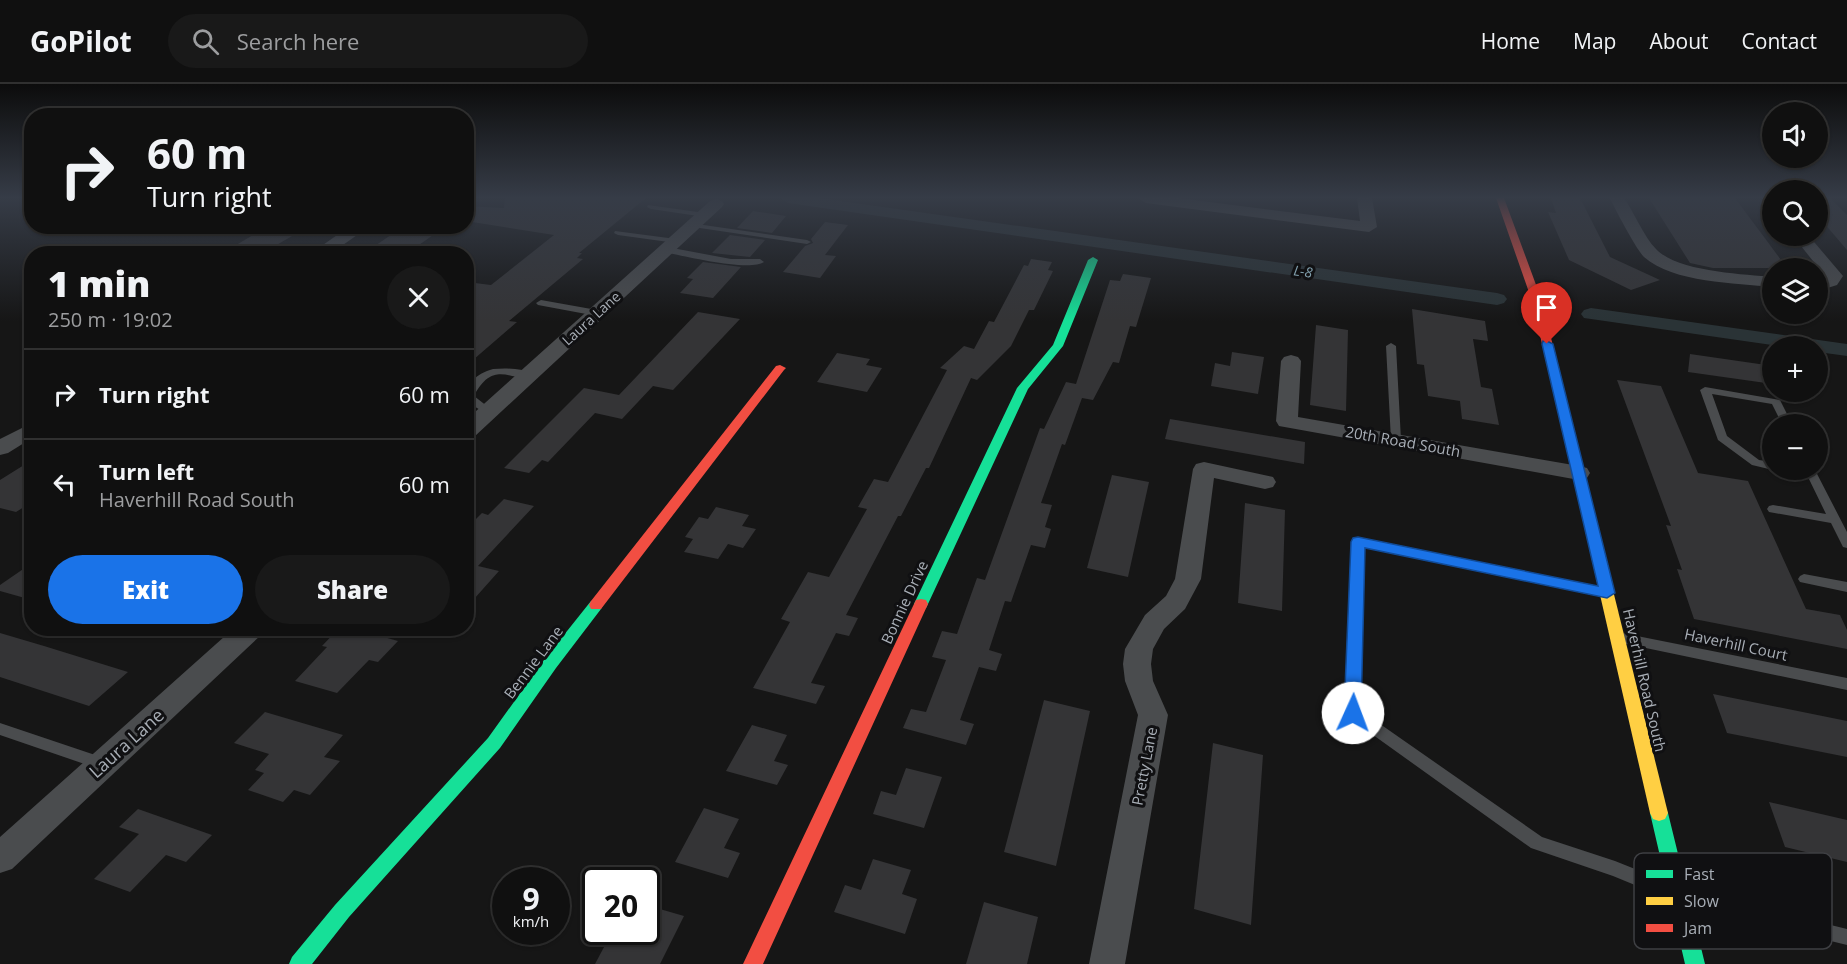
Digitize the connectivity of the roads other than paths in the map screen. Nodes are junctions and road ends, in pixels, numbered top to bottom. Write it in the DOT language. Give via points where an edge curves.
graph roads {
  1 [pos="643,239"];
  2 [pos="679,239"];
  3 [pos="796,239"];
  4 [pos="1515,239"];
  5 [pos="1642,239"];
  6 [pos="807,242"];
  7 [pos="671,246"];
  8 [pos="1809,246"];
  9 [pos="1819,258"];
  10 [pos="1093,260"];
  11 [pos="760,262"];
  12 [pos="1828,269"];
  13 [pos="1762,281"];
  14 [pos="1828,282"];
  15 [pos="542,303"];
  16 [pos="597,313"];
  17 [pos="1391,346"];
  18 [pos="1291,361"];
  19 [pos="780,368"];
  20 [pos="529,375"];
  21 [pos="474,385"];
  22 [pos="1782,414"];
  23 [pos="475,422"];
  24 [pos="24,434"];
  25 [pos="1396,440"];
  26 [pos="0,448"];
  27 [pos="1762,464"];
  28 [pos="1579,473"];
  29 [pos="1815,480"];
  30 [pos="1265,482"];
  31 [pos="1773,509"];
  32 [pos="1835,520"];
  33 [pos="1847,544"];
  34 [pos="1804,579"];
  35 [pos="1847,587"];
  36 [pos="1607,593"];
  37 [pos="235,636"];
  38 [pos="1618,637"];
  39 [pos="1847,684"];
  40 [pos="0,729"];
  41 [pos="103,764"];
  42 [pos="1669,853"];
  43 [pos="0,858"];
  44 [pos="1634,877"];
  45 [pos="1832,933"];
  46 [pos="1847,937"];
  47 [pos="1692,949"];
  48 [pos="299,964"];
  49 [pos="753,964"];
  50 [pos="1107,964"];
  51 [pos="1695,964"];
  1 -- 7 [label="lane"];
  2 -- 7 [label="street, Laura Lane"];
  3 -- 6 [label="lane"];
  4 -- 28 [label="street, Haverhill Road South" via="1537,301"];
  5 -- 13 [label="street" via="1658,259 1695,273"];
  7 -- 11 [label="lane" via="731,262"];
  7 -- 16 [label="street, Laura Lane"];
  8 -- 9 [label="street"];
  10 -- 49 [label="street, Bonnie Drive" via="1058,346 1023,388"];
  12 -- 14 [label="street" via="1834,276"];
  15 -- 16 [label="lane"];
  16 -- 20 [label="street, Laura Lane"];
  17 -- 25 [label="lane"];
  18 -- 25 [label="street, 20th Road South" via="1287,421"];
  19 -- 48 [label="street, Bennie Lane" via="550,664 482,758 397,849"];
  20 -- 21 [label="lane" via="494,371"];
  20 -- 23 [label="street, Laura Lane"];
  22 -- 27 [label="lane" via="1776,402 1705,390 1722,438"];
  24 -- 26 [label="street"];
  25 -- 28 [label="street, 20th Road South"];
  28 -- 36 [label="street, Haverhill Road South"];
  29 -- 32 [label="lane"];
  30 -- 50 [label="street, Pretty Lane" via="1204,469 1188,579 1176,602 1154,622 1139,649 1138,681 1154,715"];
  31 -- 32 [label="lane"];
  32 -- 33 [label="lane"];
  34 -- 35 [label="lane"];
  36 -- 38 [label="street, Haverhill Road South"];
  36 -- 44 [label="lane" via="1358,542 1353,713 1537,843"];
  37 -- 41 [label="street, Laura Lane"];
  38 -- 39 [label="lane, Haverhill Court"];
  38 -- 42 [label="street, Haverhill Road South"];
  40 -- 41 [label="lane"];
  41 -- 43 [label="street, Laura Lane"];
  45 -- 46 [label="lane"];
  47 -- 51 [label="street, Haverhill Road South"];
}
